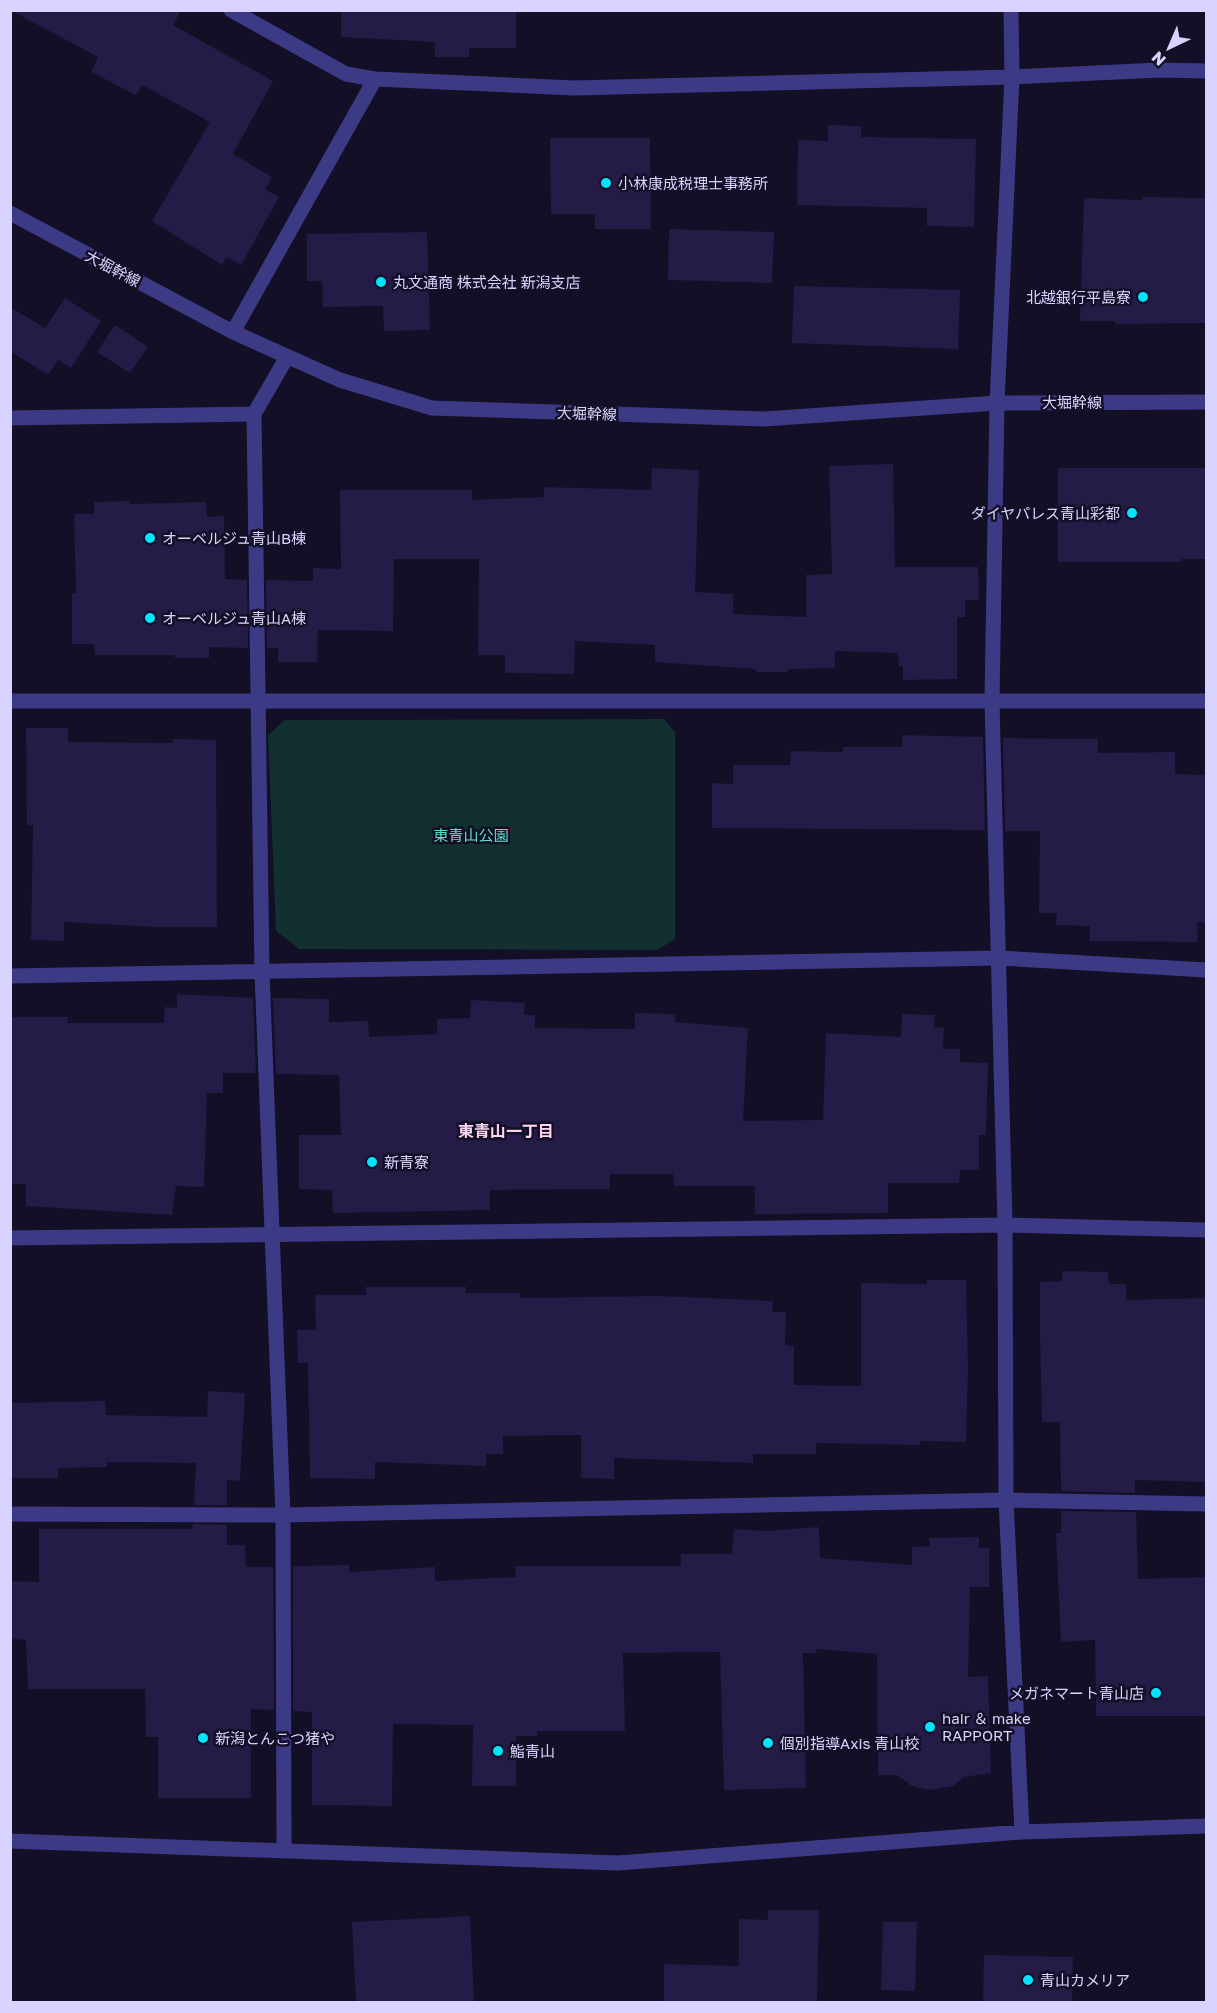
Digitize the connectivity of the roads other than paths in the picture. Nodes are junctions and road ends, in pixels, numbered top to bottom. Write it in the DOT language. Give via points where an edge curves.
graph roads {
  1 [pos="231,10"];
  2 [pos="1011,10"];
  3 [pos="1206,71"];
  4 [pos="1012,77"];
  5 [pos="375,79"];
  6 [pos="10,213"];
  7 [pos="233,333"];
  8 [pos="287,357"];
  9 [pos="1206,402"];
  10 [pos="998,403"];
  11 [pos="254,414"];
  12 [pos="10,418"];
  13 [pos="259,699"];
  14 [pos="10,701"];
  15 [pos="992,701"];
  16 [pos="1206,701"];
  17 [pos="999,958"];
  18 [pos="1206,970"];
  19 [pos="262,972"];
  20 [pos="10,976"];
  21 [pos="1005,1225"];
  22 [pos="1206,1230"];
  23 [pos="273,1236"];
  24 [pos="10,1238"];
  25 [pos="1006,1500"];
  26 [pos="1206,1504"];
  27 [pos="10,1514"];
  28 [pos="283,1515"];
  29 [pos="1206,1826"];
  30 [pos="1022,1832"];
  31 [pos="10,1841"];
  32 [pos="285,1849"];
  1 -- 5 [label="street" via="346,74"];
  2 -- 4 [label="street"];
  3 -- 4 [label="street"];
  4 -- 5 [label="street" via="574,88"];
  4 -- 10 [label="street"];
  5 -- 7 [label="street"];
  6 -- 7 [label="street, 大堀幹線"];
  7 -- 8 [label="street, 大堀幹線"];
  8 -- 10 [label="street, 大堀幹線" via="340,380 432,408 764,419"];
  8 -- 11 [label="street"];
  9 -- 10 [label="street, 大堀幹線"];
  10 -- 15 [label="street"];
  11 -- 12 [label="street"];
  11 -- 13 [label="street"];
  13 -- 14 [label="street"];
  13 -- 15 [label="street"];
  13 -- 19 [label="street"];
  15 -- 16 [label="street"];
  15 -- 17 [label="street"];
  17 -- 18 [label="street"];
  17 -- 19 [label="street"];
  17 -- 21 [label="street"];
  19 -- 20 [label="street"];
  19 -- 23 [label="street"];
  21 -- 22 [label="street"];
  21 -- 23 [label="street"];
  21 -- 25 [label="street"];
  23 -- 24 [label="street"];
  23 -- 28 [label="street"];
  25 -- 26 [label="street"];
  25 -- 28 [label="street"];
  25 -- 30 [label="street"];
  27 -- 28 [label="street"];
  28 -- 32 [label="street"];
  29 -- 30 [label="street"];
  30 -- 32 [label="street" via="618,1863"];
  31 -- 32 [label="street"];
}
